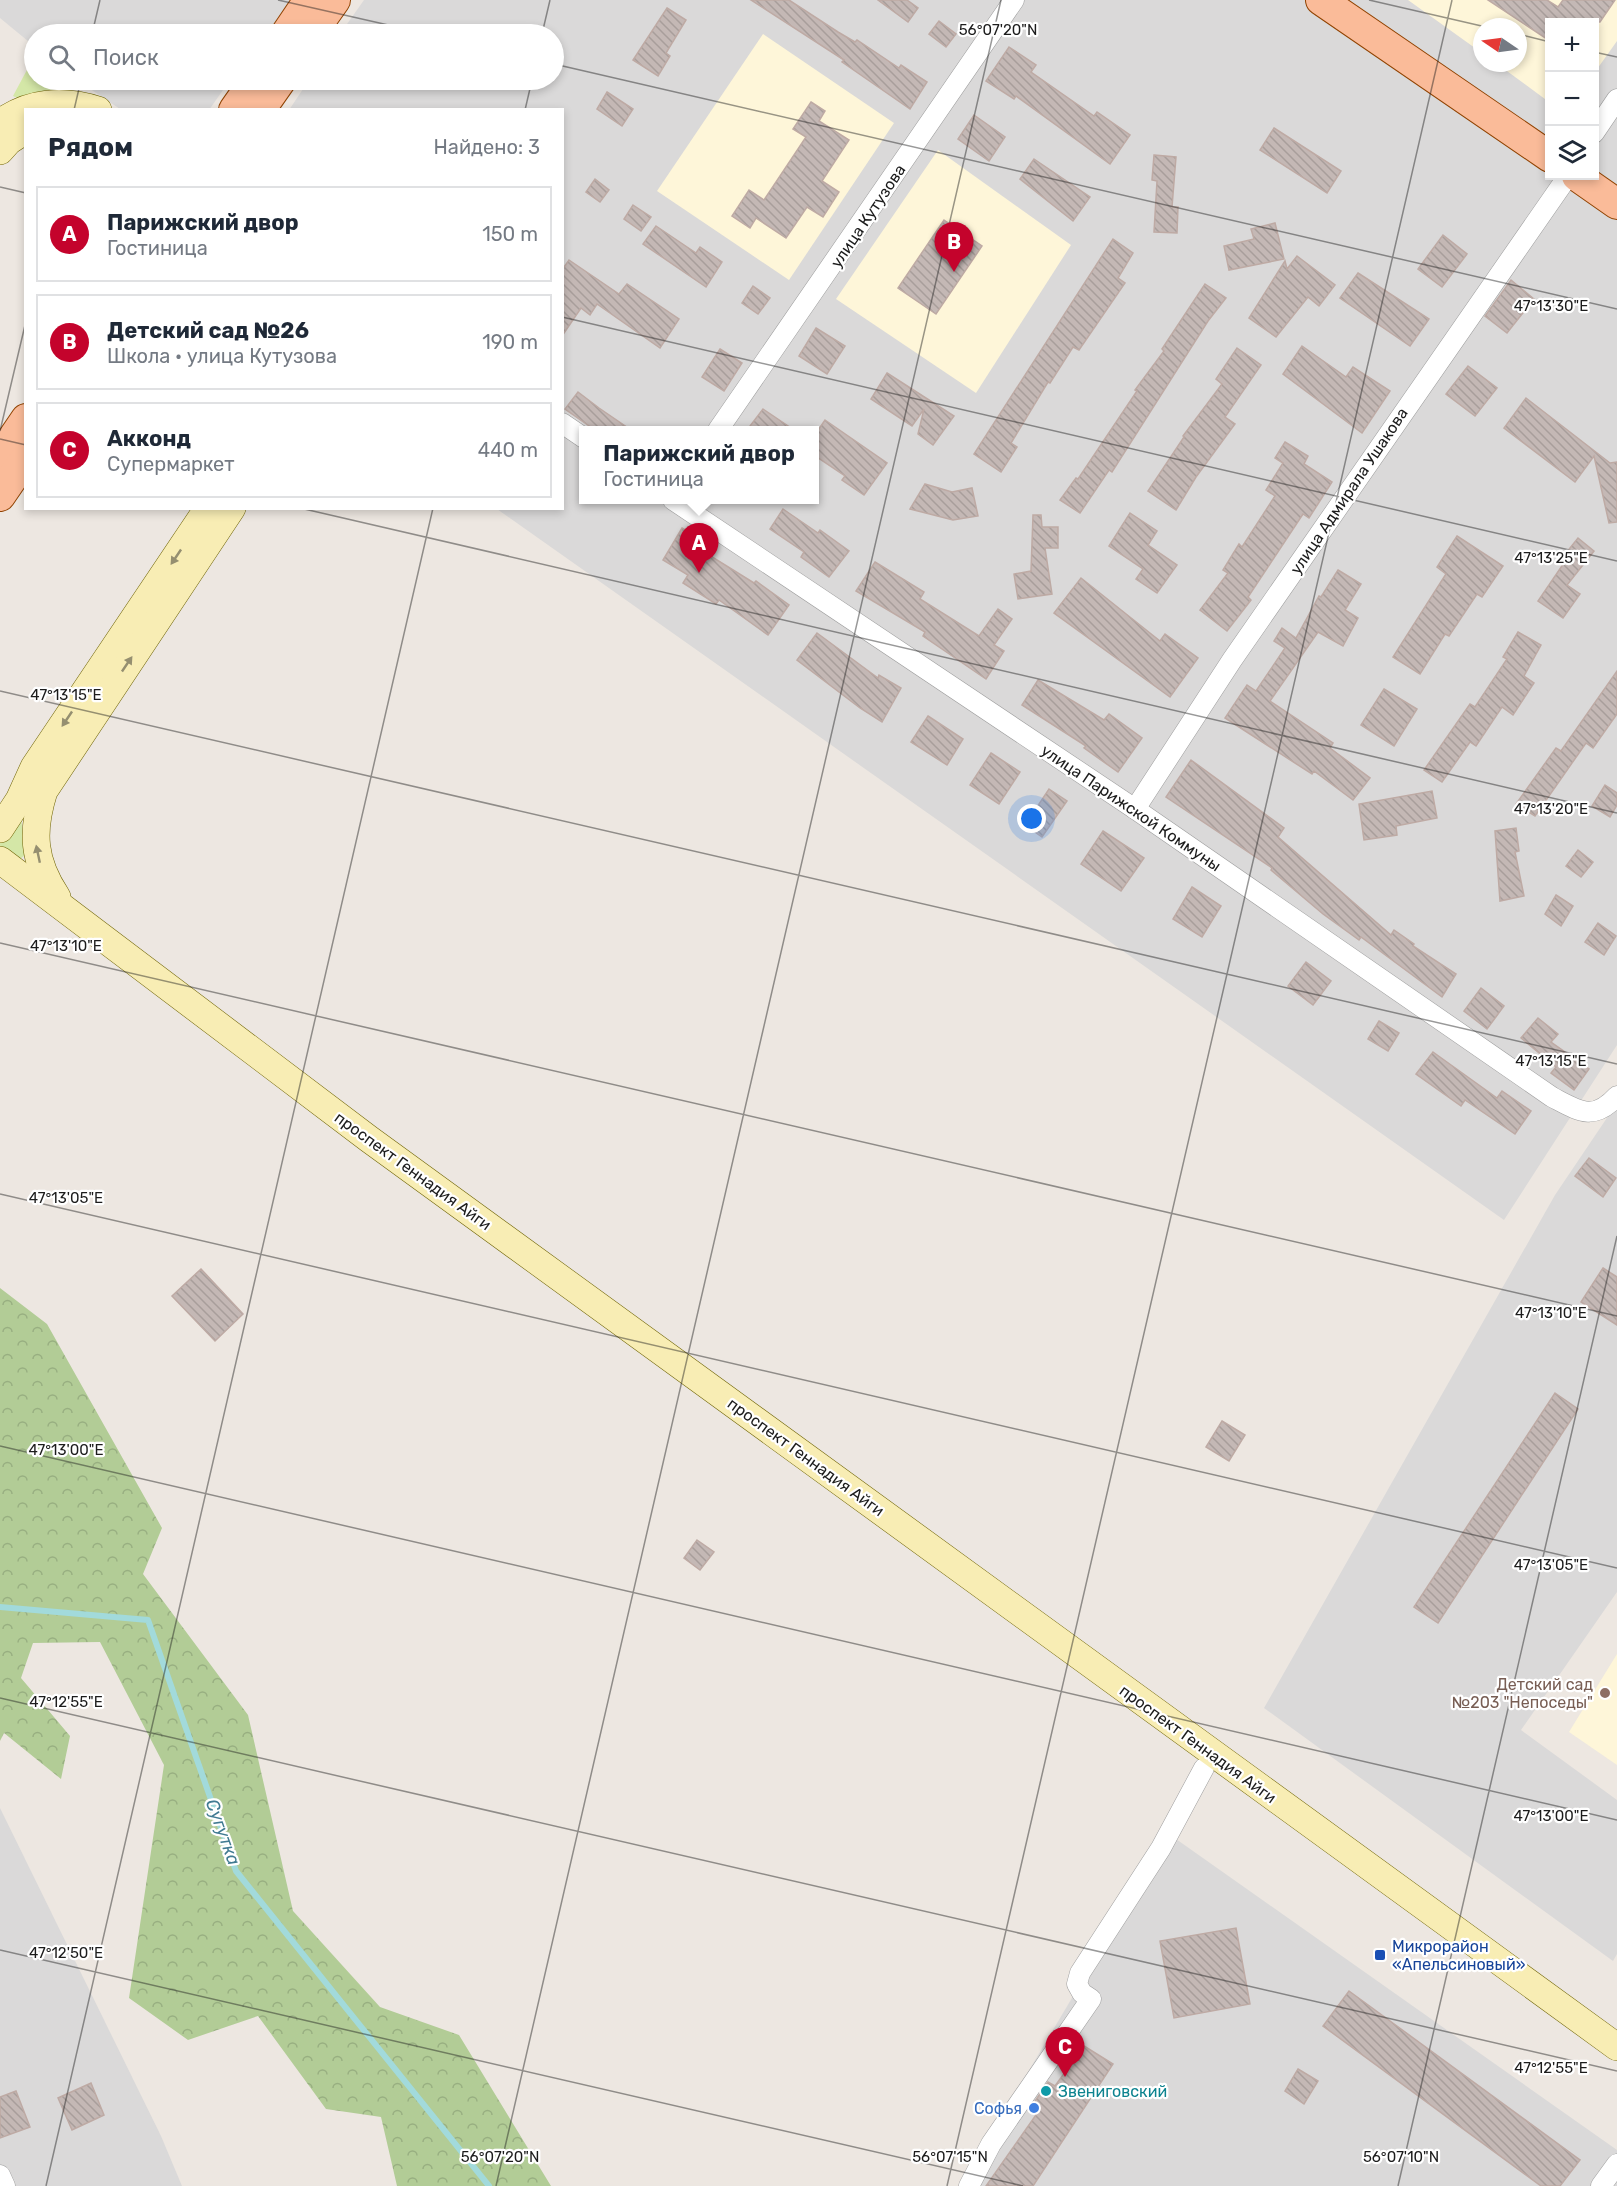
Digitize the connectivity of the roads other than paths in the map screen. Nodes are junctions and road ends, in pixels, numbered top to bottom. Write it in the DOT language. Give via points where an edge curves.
graph roads {
  1 [pos="309,0"];
  2 [pos="335,0"];
  3 [pos="1014,0"];
  4 [pos="1321,0"];
  5 [pos="292,24"];
  6 [pos="318,24"];
  7 [pos="248,90"];
  8 [pos="273,90"];
  9 [pos="1617,99"];
  10 [pos="31,108"];
  11 [pos="88,108"];
  12 [pos="235,108"];
  13 [pos="261,108"];
  14 [pos="24,111"];
  15 [pos="0,123"];
  16 [pos="1599,126"];
  17 [pos="24,131"];
  18 [pos="0,151"];
  19 [pos="1545,154"];
  20 [pos="1565,180"];
  21 [pos="1582,180"];
  22 [pos="1617,204"];
  23 [pos="24,422"];
  24 [pos="564,424"];
  25 [pos="721,426"];
  26 [pos="579,435"];
  27 [pos="0,457"];
  28 [pos="24,461"];
  29 [pos="0,496"];
  30 [pos="679,504"];
  31 [pos="207,510"];
  32 [pos="231,510"];
  33 [pos="34,767"];
  34 [pos="0,792"];
  35 [pos="1135,809"];
  36 [pos="0,829"];
  37 [pos="0,860"];
  38 [pos="0,882"];
  39 [pos="63,906"];
  40 [pos="1617,1096"];
  41 [pos="1208,1761"];
  42 [pos="1617,2047"];
  43 [pos="1617,2068"];
  44 [pos="1617,2164"];
  45 [pos="0,2175"];
  46 [pos="5,2186"];
  47 [pos="969,2186"];
  48 [pos="1601,2186"];
  1 -- 5 [label="main road"];
  2 -- 6 [label="main road"];
  3 -- 25 [label="street, улица Кутузова"];
  4 -- 19 [label="main road"];
  7 -- 12 [label="main road"];
  8 -- 13 [label="main road"];
  9 -- 16 [label="street"];
  10 -- 11 [label="main road" via="60,102"];
  14 -- 15 [label="main road"];
  17 -- 18 [label="main road"];
  20 -- 35 [label="street, улица Адмирала Ушакова" via="1232,660"];
  21 -- 22 [label="main road"];
  23 -- 27 [label="main road"];
  24 -- 26 [label="street"];
  28 -- 29 [label="main road"];
  30 -- 35 [label="street, улица Парижской Коммуны"];
  31 -- 33 [label="main road, one-way"];
  39 -- 32 [label="main road, one-way" via="44,876 36,846 36,818 44,791"];
  33 -- 34 [label="main road"];
  33 -- 36 [label="main road"];
  35 -- 40 [label="street, улица Парижской Коммуны" via="1552,1097 1591,1113 1602,1110"];
  37 -- 39 [label="main road, проспект Геннадия Айги"];
  38 -- 41 [label="main road, проспект Геннадия Айги" via="359,1152"];
  39 -- 41 [label="main road, проспект Геннадия Айги" via="369,1139"];
  41 -- 42 [label="main road, проспект Геннадия Айги"];
  41 -- 43 [label="main road, проспект Геннадия Айги"];
  41 -- 47 [label="street" via="1161,1848 1080,1973 1077,1984 1091,1999 991,2144"];
  44 -- 48 [label="street"];
  45 -- 46 [label="street"];
}
